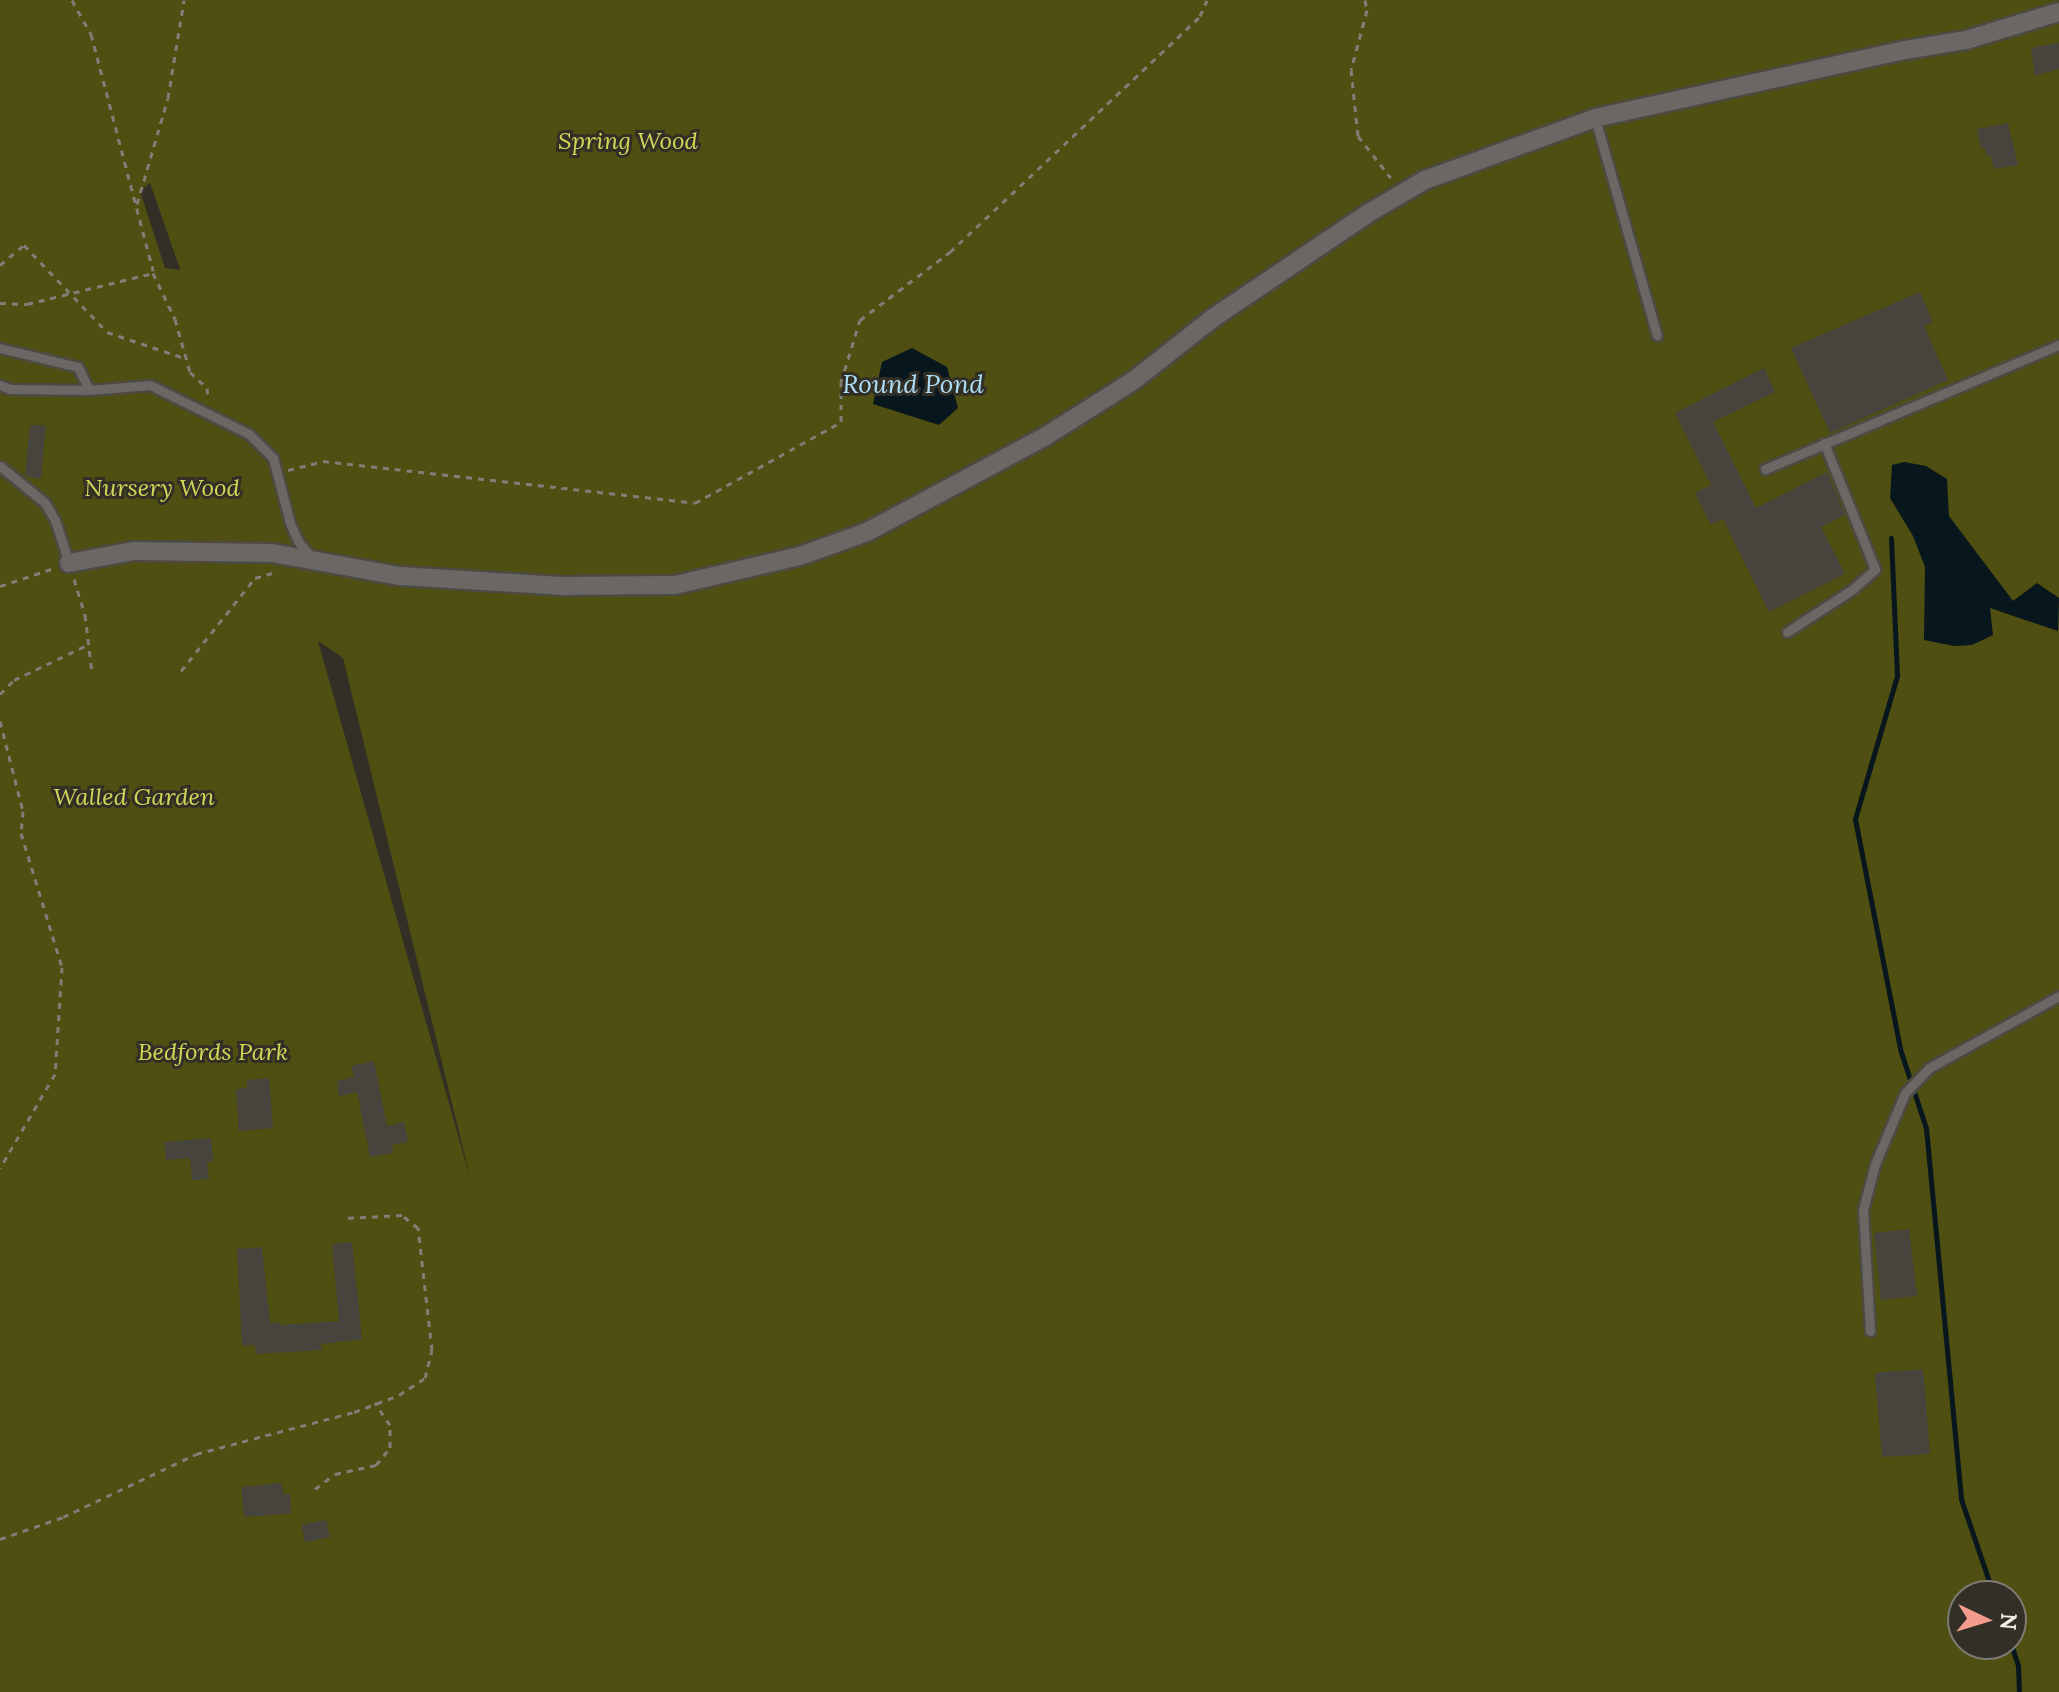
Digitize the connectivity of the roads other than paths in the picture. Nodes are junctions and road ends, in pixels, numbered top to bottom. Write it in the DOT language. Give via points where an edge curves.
graph roads {
  1 [pos="2059,12"];
  2 [pos="1595,118"];
  3 [pos="1657,335"];
  4 [pos="2059,345"];
  5 [pos="0,348"];
  6 [pos="0,385"];
  7 [pos="89,390"];
  8 [pos="1824,443"];
  9 [pos="0,466"];
  10 [pos="1765,469"];
  11 [pos="314,560"];
  12 [pos="69,563"];
  13 [pos="1787,632"];
  14 [pos="2059,996"];
  15 [pos="1870,1331"];
  1 -- 2 [label="street" via="1966,40"];
  2 -- 3 [label="lane"];
  2 -- 11 [label="street" via="1425,180 1213,318 1133,381 1046,436 867,532 800,556 675,585 562,586 400,576"];
  4 -- 8 [label="lane"];
  5 -- 7 [label="lane" via="78,367"];
  6 -- 7 [label="lane"];
  7 -- 11 [label="lane" via="150,385 249,434 273,458 290,523"];
  8 -- 10 [label="lane"];
  8 -- 13 [label="lane" via="1875,569"];
  9 -- 12 [label="lane" via="45,503"];
  11 -- 12 [label="street" via="272,553 134,551"];
  14 -- 15 [label="lane" via="1929,1068 1905,1093 1875,1164 1863,1210"];
}
